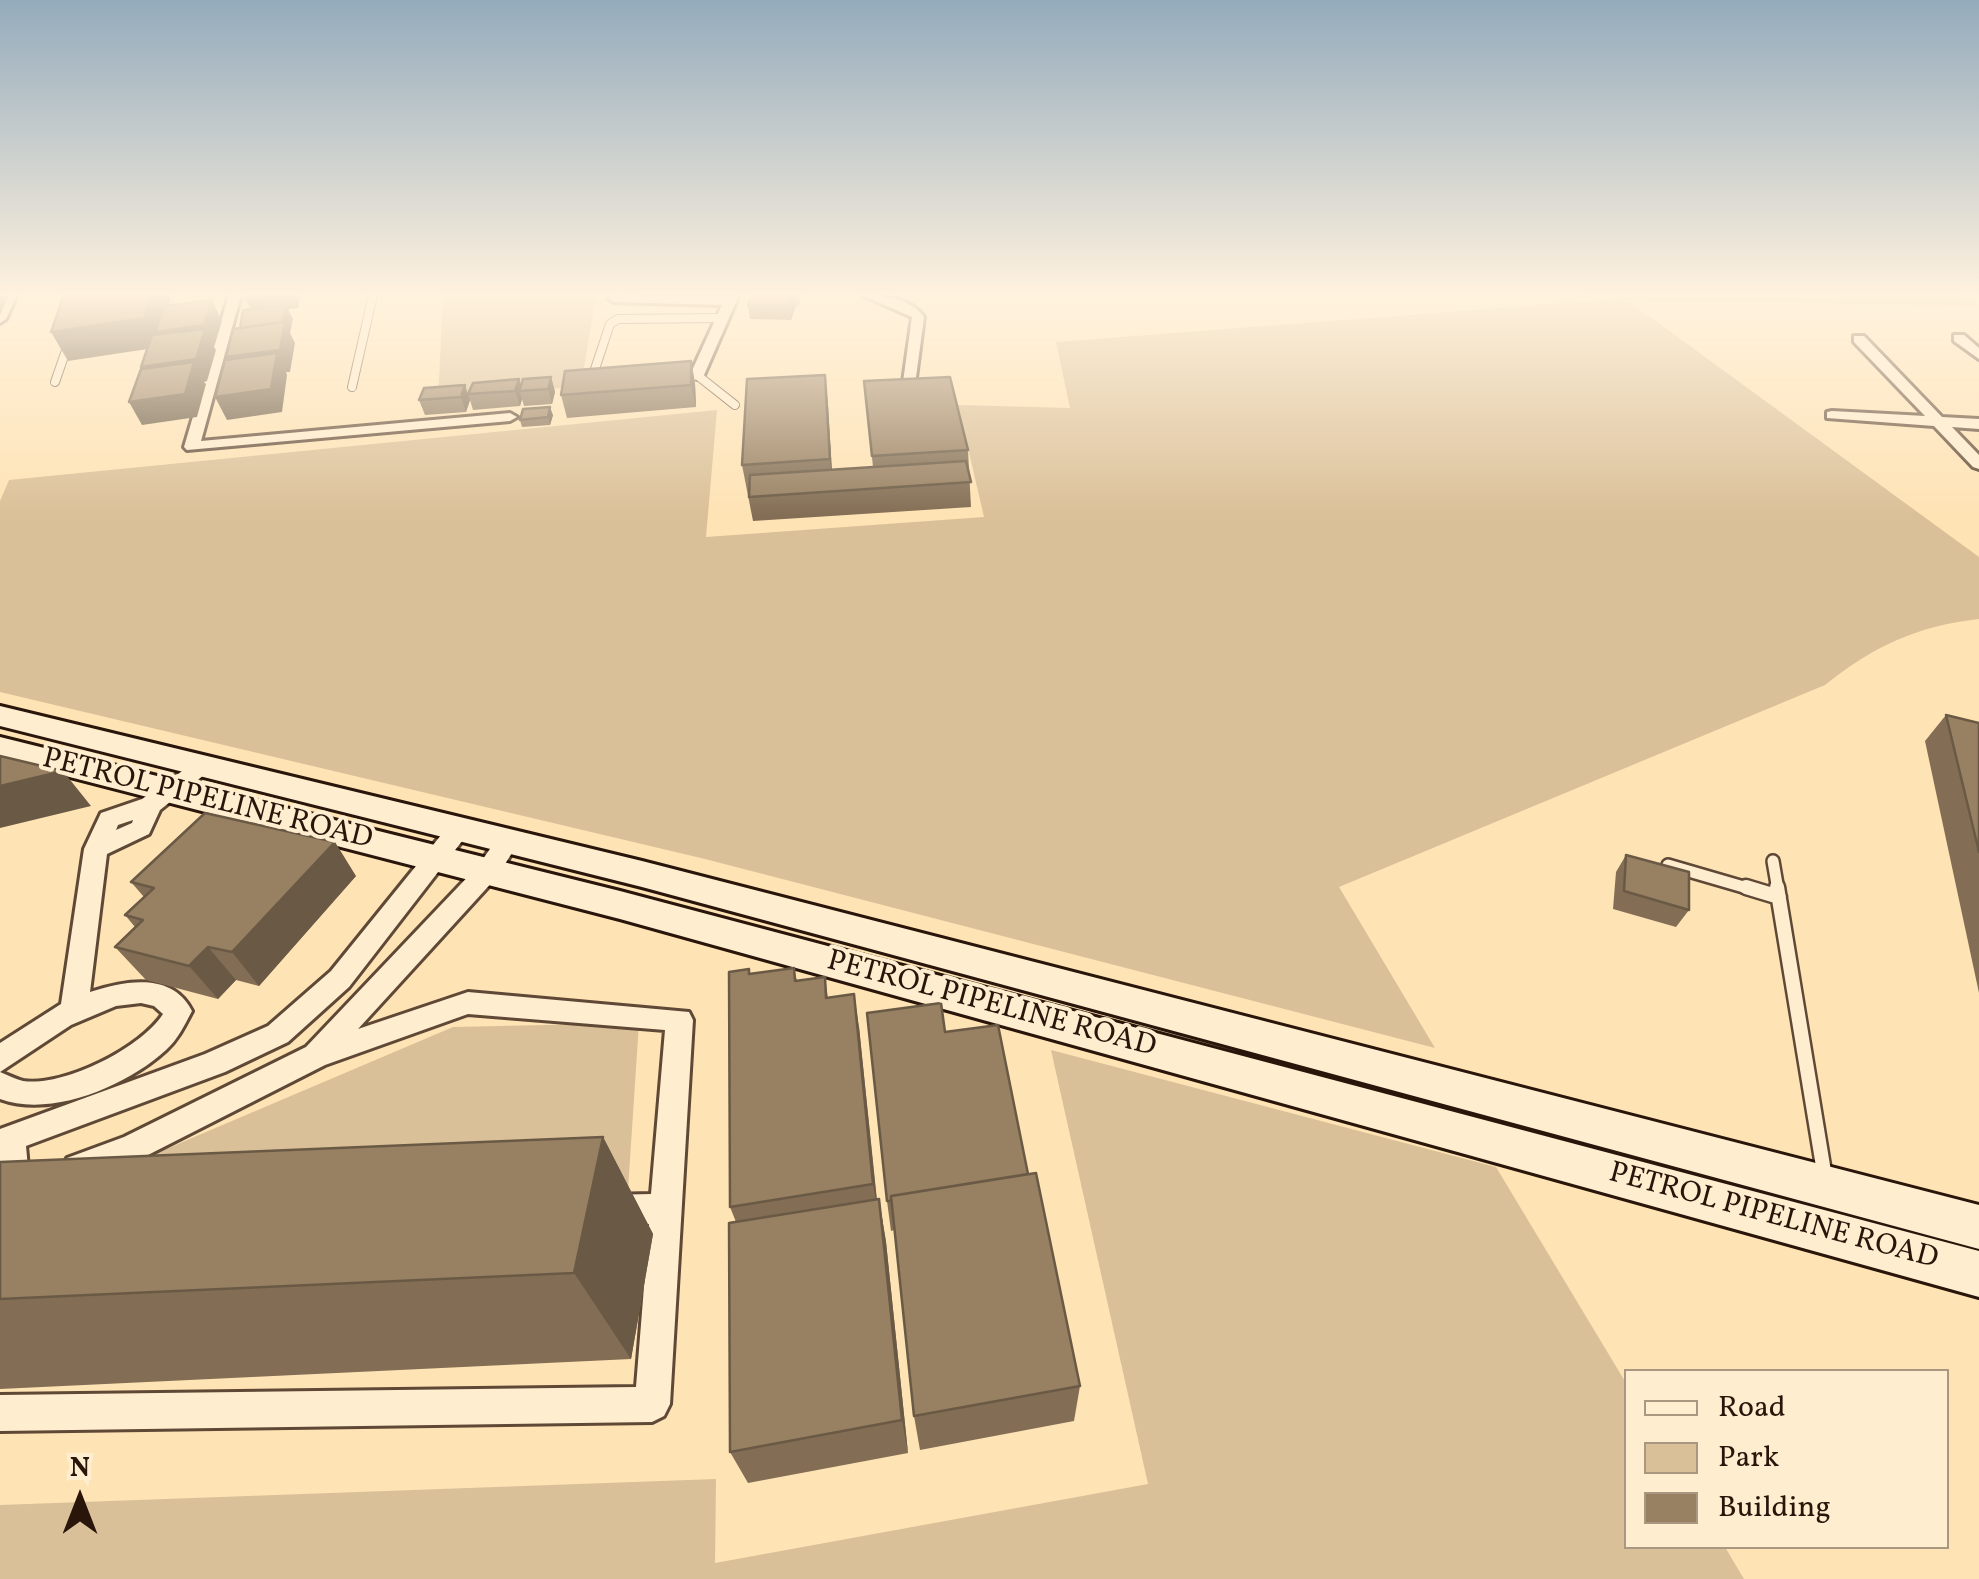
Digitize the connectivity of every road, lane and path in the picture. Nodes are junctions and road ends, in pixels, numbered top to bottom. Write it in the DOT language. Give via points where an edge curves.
graph roads {
  1 [pos="60,369"];
  2 [pos="214,369"];
  3 [pos="356,369"];
  4 [pos="595,369"];
  5 [pos="695,369"];
  6 [pos="912,369"];
  7 [pos="1888,369"];
  8 [pos="691,376"];
  9 [pos="55,382"];
  10 [pos="605,382"];
  11 [pos="910,382"];
  12 [pos="352,387"];
  13 [pos="735,405"];
  14 [pos="1832,415"];
  15 [pos="510,416"];
  16 [pos="1937,422"];
  17 [pos="1979,424"];
  18 [pos="1979,464"];
  19 [pos="0,716"];
  20 [pos="0,748"];
  21 [pos="201,766"];
  22 [pos="159,797"];
  23 [pos="447,844"];
  24 [pos="497,857"];
  25 [pos="1773,862"];
  26 [pos="1668,865"];
  27 [pos="1779,896"];
  28 [pos="74,1010"];
  29 [pos="316,1056"];
  30 [pos="0,1060"];
  31 [pos="0,1085"];
  32 [pos="6,1141"];
  33 [pos="8,1195"];
  34 [pos="666,1209"];
  35 [pos="1832,1211"];
  36 [pos="568,1212"];
  37 [pos="38,1214"];
  38 [pos="1979,1227"];
  39 [pos="1979,1274"];
  40 [pos="0,1413"];
  1 -- 9 [label="lane"];
  2 -- 15 [label="street" via="192,447"];
  3 -- 12 [label="lane"];
  4 -- 10 [label="lane" via="592,378"];
  5 -- 8 [label="street"];
  6 -- 11 [label="street"];
  7 -- 16 [label="street"];
  8 -- 13 [label="lane"];
  14 -- 16 [label="street"];
  16 -- 17 [label="street"];
  16 -- 18 [label="street"];
  19 -- 21 [label="main road, PETROL PIPELINE ROAD"];
  20 -- 22 [label="main road, PETROL PIPELINE ROAD"];
  21 -- 22 [label="street"];
  21 -- 23 [label="main road, PETROL PIPELINE ROAD"];
  22 -- 23 [label="main road, PETROL PIPELINE ROAD"];
  22 -- 28 [label="street" via="141,828 96,849"];
  23 -- 24 [label="main road, PETROL PIPELINE ROAD"];
  23 -- 32 [label="street" via="340,978 278,1034"];
  24 -- 29 [label="street"];
  24 -- 35 [label="main road, PETROL PIPELINE ROAD"];
  25 -- 27 [label="lane"];
  26 -- 27 [label="lane"];
  27 -- 35 [label="lane"];
  28 -- 30 [label="street" via="25,1036"];
  28 -- 31 [label="street" via="139,991 171,1000 178,1011 167,1036 138,1058 34,1094"];
  29 -- 33 [label="street" via="133,1146"];
  29 -- 34 [label="street" via="468,1003 680,1020"];
  32 -- 33 [label="street"];
  33 -- 37 [label="street"];
  34 -- 36 [label="street"];
  34 -- 40 [label="street" via="652,1404"];
  35 -- 38 [label="main road, PETROL PIPELINE ROAD"];
  35 -- 39 [label="main road, PETROL PIPELINE ROAD"];
}
